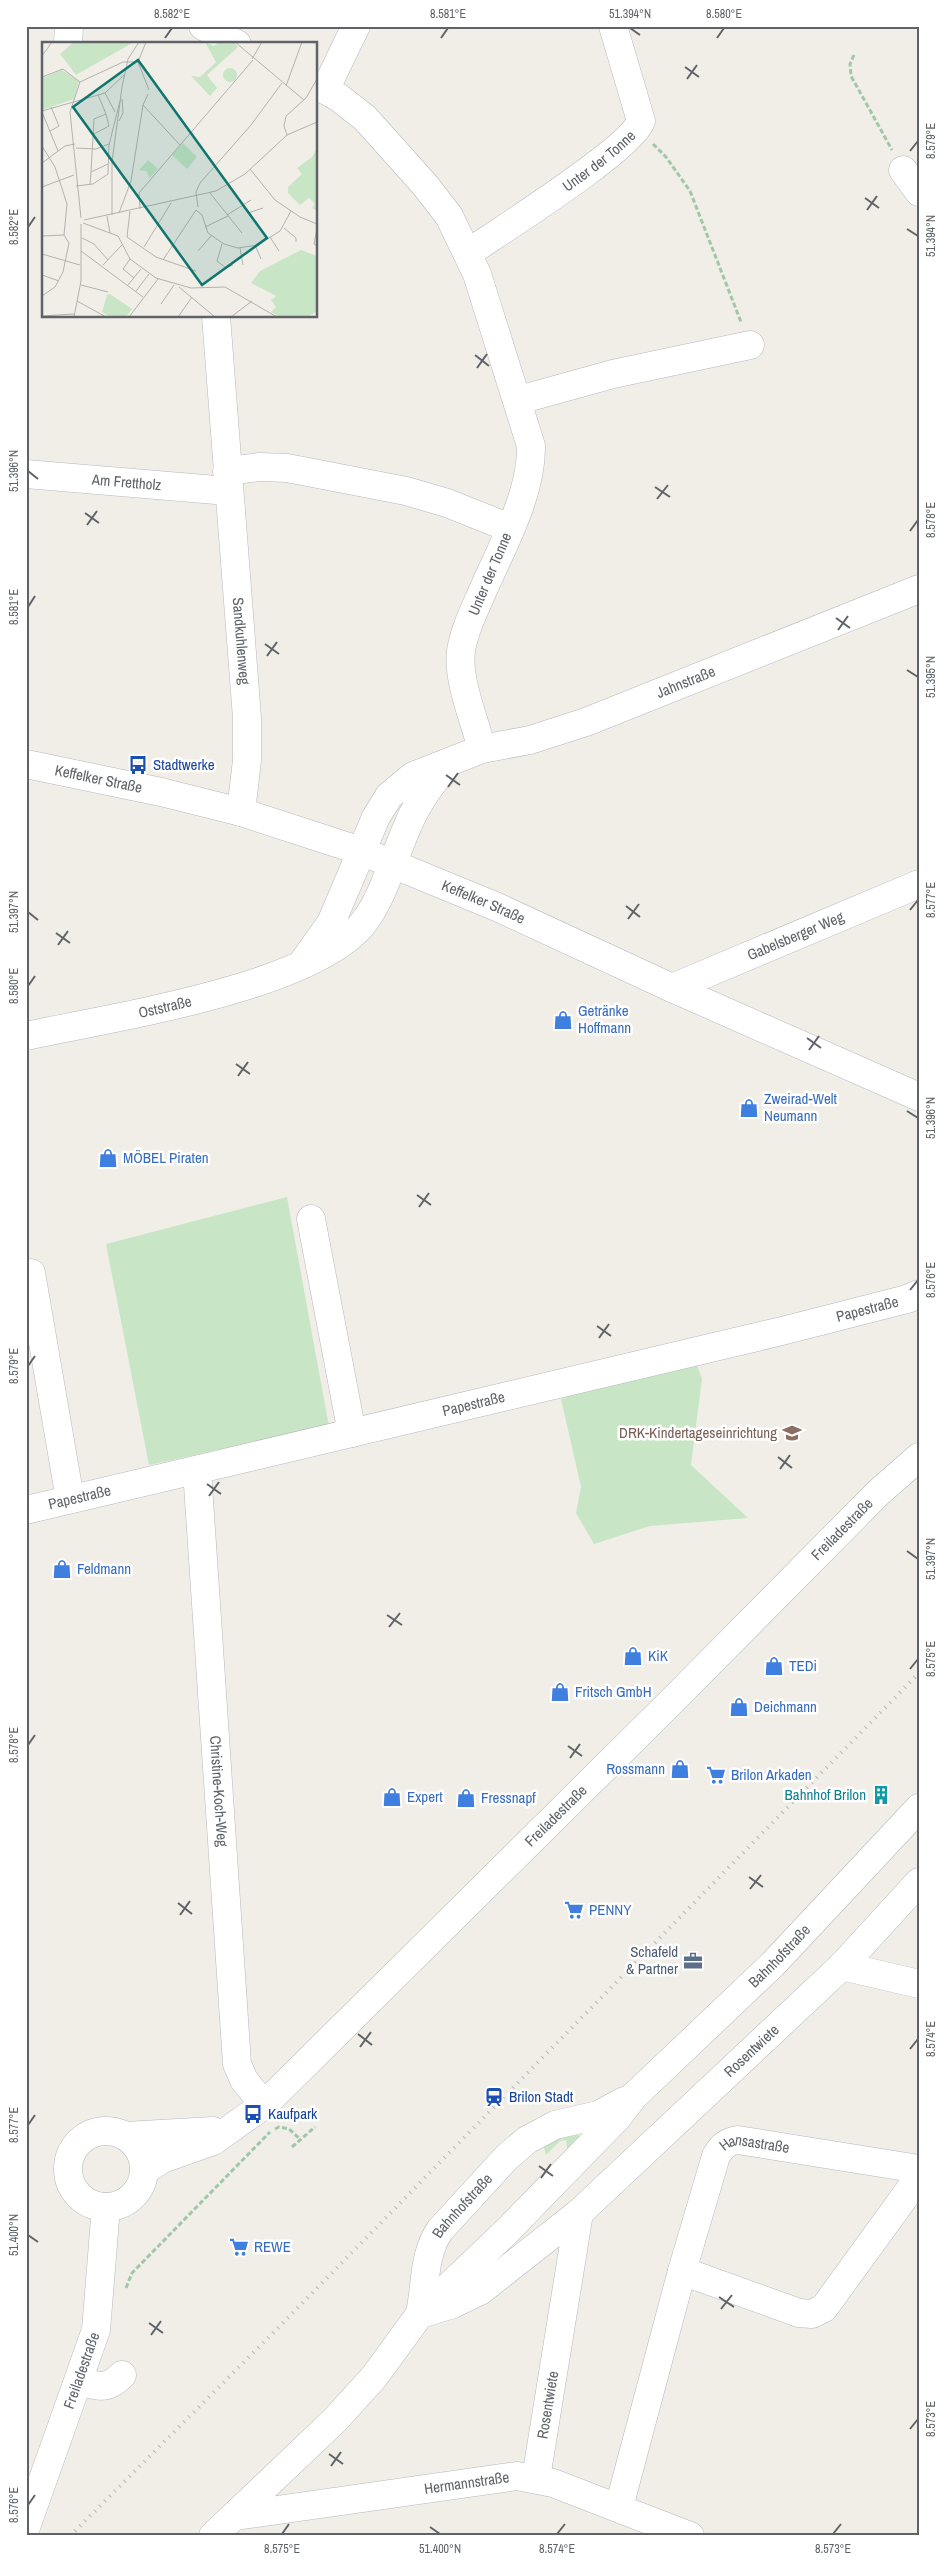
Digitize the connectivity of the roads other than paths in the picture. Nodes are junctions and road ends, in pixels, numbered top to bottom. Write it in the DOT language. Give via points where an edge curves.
graph roads {
  1 [pos="69,26"];
  2 [pos="203,26"];
  3 [pos="356,26"];
  4 [pos="614,26"];
  5 [pos="68,42"];
  6 [pos="233,42"];
  7 [pos="321,88"];
  8 [pos="903,170"];
  9 [pos="919,192"];
  10 [pos="468,253"];
  11 [pos="216,318"];
  12 [pos="750,345"];
  13 [pos="519,400"];
  14 [pos="26,474"];
  15 [pos="227,481"];
  16 [pos="510,528"];
  17 [pos="919,589"];
  18 [pos="482,749"];
  19 [pos="450,761"];
  20 [pos="26,764"];
  21 [pos="241,812"];
  22 [pos="361,851"];
  23 [pos="392,863"];
  24 [pos="919,884"];
  25 [pos="301,965"];
  26 [pos="672,988"];
  27 [pos="26,1036"];
  28 [pos="919,1097"];
  29 [pos="311,1219"];
  30 [pos="31,1273"];
  31 [pos="919,1294"];
  32 [pos="352,1434"];
  33 [pos="919,1457"];
  34 [pos="197,1470"];
  35 [pos="70,1499"];
  36 [pos="26,1510"];
  37 [pos="919,1808"];
  38 [pos="919,1882"];
  39 [pos="842,1966"];
  40 [pos="919,1984"];
  41 [pos="629,2103"];
  42 [pos="264,2105"];
  43 [pos="232,2128"];
  44 [pos="125,2136"];
  45 [pos="919,2169"];
  46 [pos="144,2171"];
  47 [pos="919,2177"];
  48 [pos="106,2207"];
  49 [pos="579,2213"];
  50 [pos="682,2271"];
  51 [pos="427,2308"];
  52 [pos="122,2375"];
  53 [pos="78,2381"];
  54 [pos="536,2478"];
  55 [pos="619,2507"];
  56 [pos="235,2516"];
  57 [pos="26,2527"];
  58 [pos="213,2536"];
  59 [pos="690,2536"];
  1 -- 5 [label="street"];
  2 -- 6 [label="street"];
  3 -- 7 [label="street, Unter der Tonne"];
  4 -- 10 [label="street, Unter der Tonne" via="641,121 638,129 615,151"];
  7 -- 10 [label="street, Unter der Tonne" via="357,110 385,140 438,201"];
  8 -- 9 [label="street"];
  10 -- 13 [label="street, Unter der Tonne"];
  11 -- 15 [label="street, Sandkuhlenweg"];
  12 -- 13 [label="street" via="614,374"];
  13 -- 16 [label="street, Unter der Tonne" via="532,461"];
  14 -- 15 [label="street, Am Frettholz"];
  15 -- 16 [label="street" via="260,467 287,468 406,491"];
  15 -- 21 [label="street, Sandkuhlenweg" via="246,718 247,760"];
  16 -- 18 [label="street, Unter der Tonne" via="466,628 461,653 462,675"];
  17 -- 18 [label="street, Jahnstraße" via="586,722 530,740"];
  18 -- 19 [label="street, Jahnstraße"];
  19 -- 22 [label="street, Jahnstraße" via="413,776 389,796"];
  19 -- 23 [label="street, Jahnstraße" via="424,792"];
  20 -- 21 [label="street, Keffelker Straße"];
  21 -- 22 [label="street, Keffelker Straße"];
  22 -- 23 [label="street, Keffelker Straße"];
  22 -- 25 [label="street" via="331,923"];
  23 -- 25 [label="street, Oststraße" via="379,898 366,920 346,939"];
  23 -- 26 [label="street, Keffelker Straße" via="497,907"];
  24 -- 26 [label="street, Gabelsberger Weg"];
  25 -- 27 [label="street, Oststraße" via="261,982 207,997"];
  26 -- 28 [label="street, Keffelker Straße"];
  29 -- 32 [label="street"];
  30 -- 35 [label="street"];
  31 -- 32 [label="street, Papestraße" via="782,1331"];
  32 -- 34 [label="street, Papestraße"];
  33 -- 42 [label="street, Freiladestraße" via="872,1498"];
  34 -- 35 [label="street, Papestraße"];
  34 -- 42 [label="street, Christine-Koch-Weg" via="237,2064 244,2080"];
  35 -- 36 [label="street, Papestraße"];
  37 -- 41 [label="street, Bahnhofstraße" via="772,1964"];
  38 -- 39 [label="street, Rosentwiete"];
  39 -- 40 [label="street"];
  39 -- 49 [label="street, Rosentwiete"];
  41 -- 51 [label="street, Bahnhofstraße" via="506,2232"];
  41 -- 51 [label="street, Bahnhofstraße" via="538,2133 507,2157 433,2241 428,2254"];
  42 -- 43 [label="street, Freiladestraße"];
  43 -- 44 [label="street, Freiladestraße" via="203,2133"];
  43 -- 46 [label="street, Freiladestraße" via="213,2141 162,2159"];
  44 -- 46 [label="street" via="139,2151"];
  44 -- 48 [label="street" via="111,2131 84,2137 74,2146 68,2159 67,2173 71,2186 92,2205"];
  45 -- 50 [label="street, Hansastraße" via="730,2141 716,2156"];
  46 -- 48 [label="street" via="132,2196"];
  47 -- 50 [label="street" via="824,2308 812,2314 799,2313"];
  48 -- 53 [label="street, Freiladestraße" via="96,2330"];
  49 -- 51 [label="street, Rosentwiete" via="480,2291 453,2304"];
  49 -- 54 [label="street, Rosentwiete"];
  50 -- 55 [label="street, Hansastraße"];
  51 -- 56 [label="street, Bahnhofstraße" via="348,2406"];
  52 -- 53 [label="street" via="112,2385 99,2387"];
  53 -- 57 [label="street, Freiladestraße"];
  54 -- 55 [label="street, Hermannstraße"];
  54 -- 56 [label="street, Hermannstraße" via="493,2478"];
  55 -- 59 [label="street, Hermannstraße"];
  56 -- 58 [label="street, Bahnhofstraße"];
}
